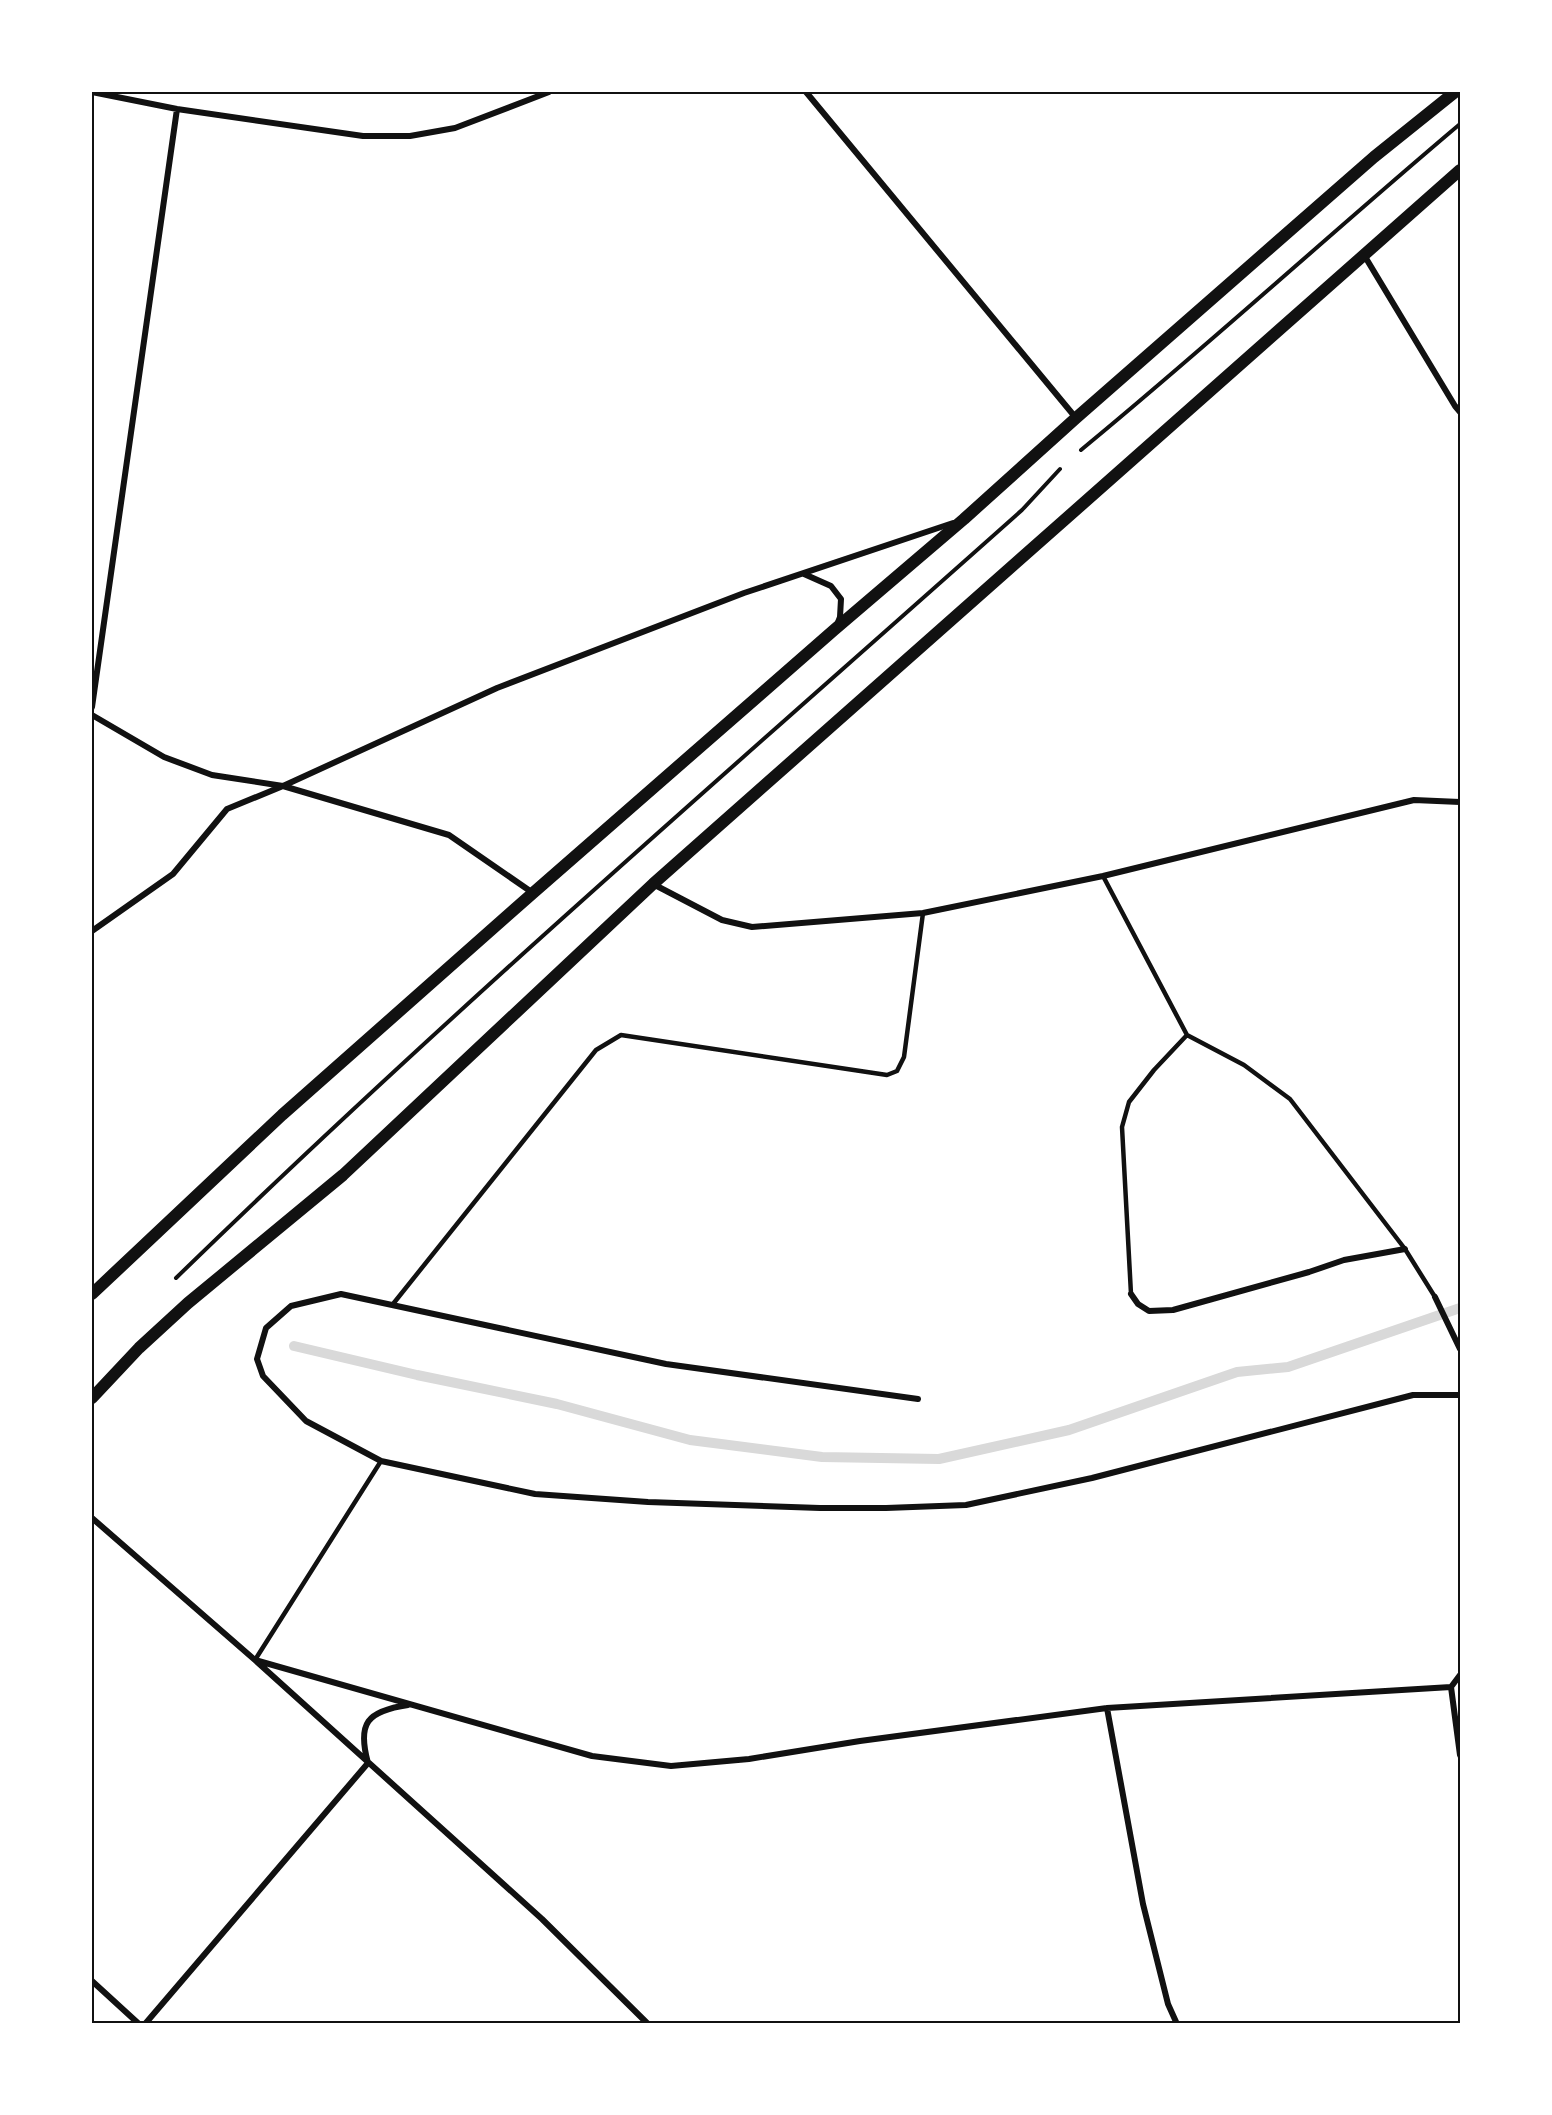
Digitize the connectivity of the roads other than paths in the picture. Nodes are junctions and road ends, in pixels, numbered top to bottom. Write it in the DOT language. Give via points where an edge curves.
graph roads {
  1 [pos="92,92"];
  2 [pos="549,92"];
  3 [pos="806,92"];
  4 [pos="1455,92"];
  5 [pos="177,109"];
  6 [pos="1461,170"];
  7 [pos="1364,255"];
  8 [pos="1461,412"];
  9 [pos="1076,418"];
  10 [pos="964,519"];
  11 [pos="803,573"];
  12 [pos="834,630"];
  13 [pos="92,707"];
  14 [pos="92,715"];
  15 [pos="283,786"];
  16 [pos="1461,802"];
  17 [pos="1103,876"];
  18 [pos="653,884"];
  19 [pos="533,893"];
  20 [pos="923,913"];
  21 [pos="92,931"];
  22 [pos="1187,1035"];
  23 [pos="1405,1249"];
  24 [pos="92,1294"];
  25 [pos="1131,1294"];
  26 [pos="1435,1297"];
  27 [pos="393,1305"];
  28 [pos="1461,1349"];
  29 [pos="1461,1395"];
  30 [pos="92,1398"];
  31 [pos="918,1399"];
  32 [pos="381,1461"];
  33 [pos="92,1518"];
  34 [pos="255,1660"];
  35 [pos="1461,1675"];
  36 [pos="1451,1687"];
  37 [pos="411,1704"];
  38 [pos="1107,1708"];
  39 [pos="1460,1742"];
  40 [pos="1461,1755"];
  41 [pos="368,1763"];
  42 [pos="92,1981"];
  43 [pos="139,2024"];
  44 [pos="145,2024"];
  45 [pos="648,2024"];
  46 [pos="1177,2024"];
  1 -- 5 [label="street"];
  2 -- 5 [label="street" via="455,128 410,136 363,136"];
  3 -- 9 [label="street"];
  4 -- 9 [label="main road" via="1374,157"];
  5 -- 13 [label="street"];
  6 -- 7 [label="main road"];
  7 -- 8 [label="street"];
  7 -- 18 [label="main road"];
  9 -- 10 [label="main road"];
  10 -- 11 [label="street"];
  10 -- 12 [label="main road"];
  11 -- 12 [label="street" via="831,586 841,599"];
  11 -- 15 [label="street" via="497,688"];
  12 -- 19 [label="main road"];
  14 -- 15 [label="street" via="164,757 212,775"];
  15 -- 19 [label="street" via="449,836"];
  15 -- 21 [label="street" via="227,809 173,874"];
  16 -- 17 [label="street" via="1414,801"];
  17 -- 20 [label="street"];
  17 -- 22 [label="lane"];
  18 -- 20 [label="street" via="722,920 752,927"];
  18 -- 30 [label="main road" via="342,1175 188,1303"];
  19 -- 24 [label="main road" via="282,1115"];
  20 -- 27 [label="lane" via="904,1057 897,1071 887,1075 621,1035 596,1050"];
  22 -- 23 [label="lane" via="1244,1065 1290,1099"];
  22 -- 25 [label="lane" via="1130,1102 1122,1127"];
  23 -- 25 [label="street" via="1344,1260 1173,1310 1149,1311 1138,1305"];
  23 -- 26 [label="lane"];
  26 -- 28 [label="street"];
  27 -- 31 [label="street" via="666,1364"];
  27 -- 32 [label="street" via="341,1294 291,1306 266,1328 257,1359 263,1376 306,1421"];
  29 -- 32 [label="street" via="1413,1395 1092,1478 966,1505 820,1508 535,1494"];
  32 -- 34 [label="lane"];
  33 -- 34 [label="street"];
  34 -- 37 [label="street"];
  34 -- 41 [label="street"];
  35 -- 36 [label="street"];
  36 -- 38 [label="street"];
  36 -- 39 [label="street"];
  37 -- 38 [label="street" via="592,1756 671,1766 749,1759"];
  37 -- 41 [label="street" via="387,1708 372,1717 364,1728"];
  38 -- 46 [label="street" via="1143,1904 1168,2004"];
  39 -- 40 [label="street"];
  41 -- 44 [label="street"];
  41 -- 45 [label="street" via="542,1919"];
  42 -- 43 [label="street"];
}
